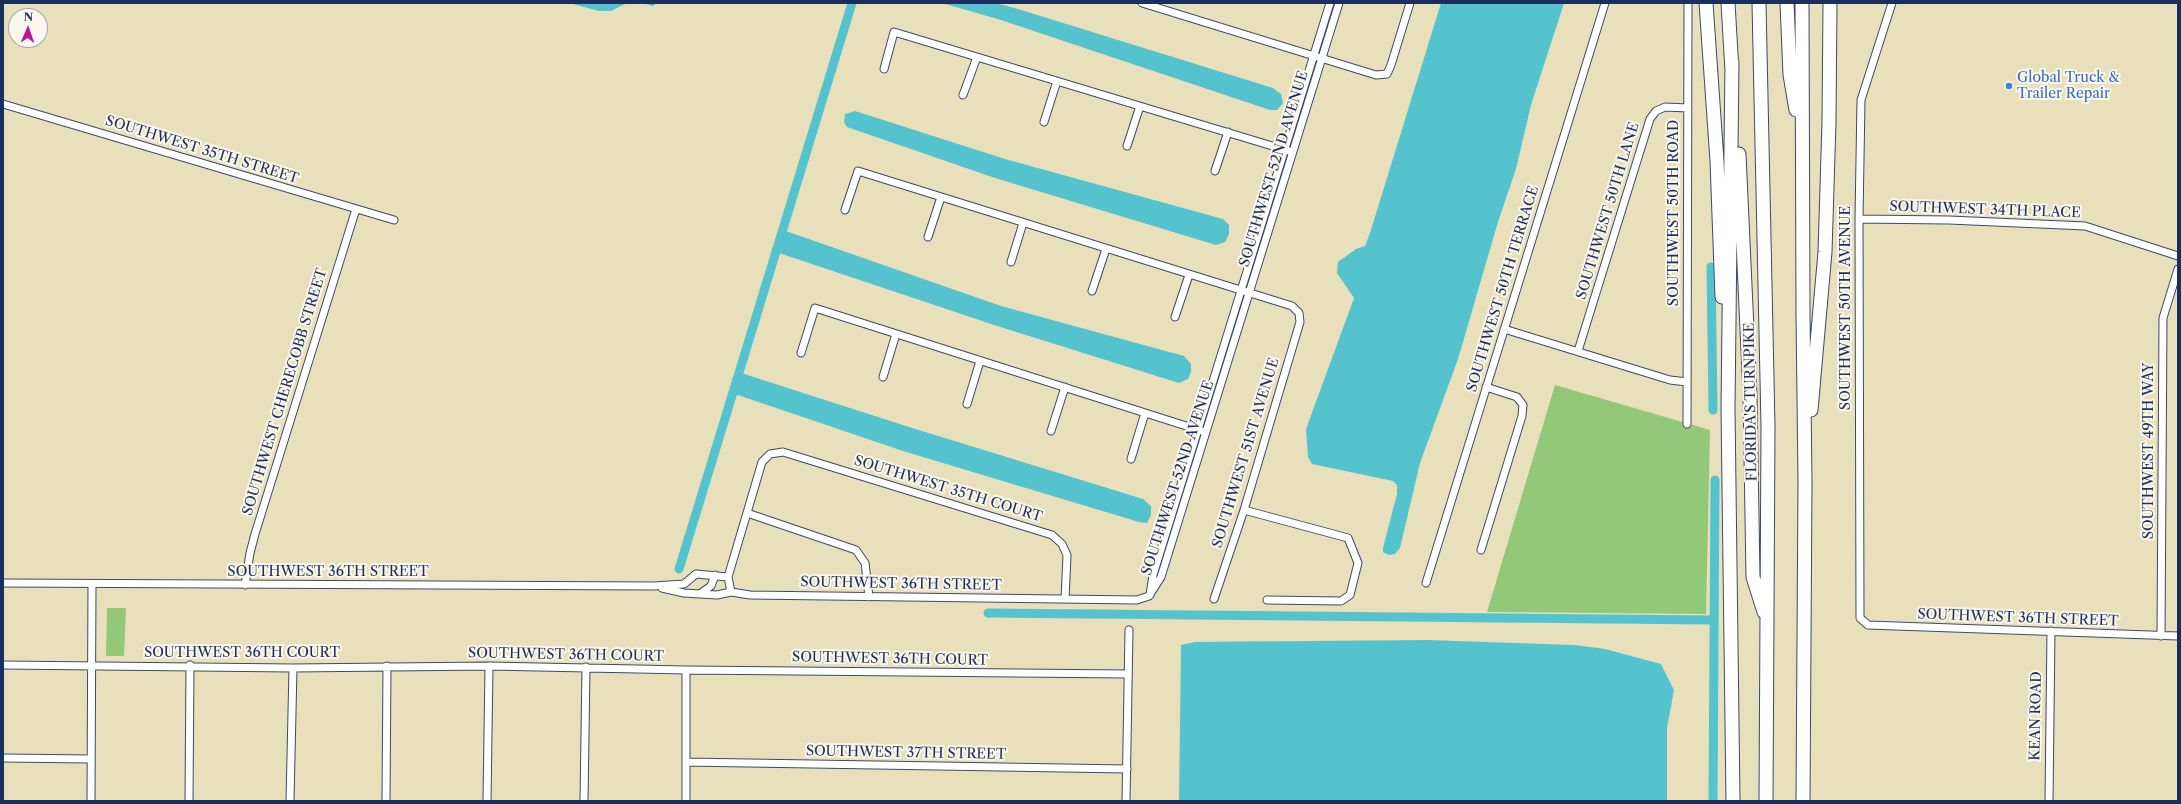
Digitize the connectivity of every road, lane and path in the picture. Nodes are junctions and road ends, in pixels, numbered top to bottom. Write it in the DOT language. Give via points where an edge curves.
graph roads {
  1 [pos="1142,3"];
  2 [pos="1330,3"];
  3 [pos="1339,3"];
  4 [pos="1410,3"];
  5 [pos="1605,3"];
  6 [pos="1688,3"];
  7 [pos="1706,3"];
  8 [pos="1728,3"];
  9 [pos="1759,3"];
  10 [pos="1767,3"];
  11 [pos="1786,3"];
  12 [pos="1802,3"];
  13 [pos="1830,3"];
  14 [pos="1892,3"];
  15 [pos="1761,42"];
  16 [pos="1314,55"];
  17 [pos="977,57"];
  18 [pos="1322,57"];
  19 [pos="1732,62"];
  20 [pos="884,69"];
  21 [pos="1057,81"];
  22 [pos="963,95"];
  23 [pos="3,104"];
  24 [pos="1140,106"];
  25 [pos="1688,108"];
  26 [pos="1044,122"];
  27 [pos="1228,132"];
  28 [pos="1127,146"];
  29 [pos="1802,147"];
  30 [pos="1285,150"];
  31 [pos="1293,152"];
  32 [pos="1215,171"];
  33 [pos="941,197"];
  34 [pos="356,209"];
  35 [pos="845,210"];
  36 [pos="1859,219"];
  37 [pos="394,220"];
  38 [pos="1023,223"];
  39 [pos="928,237"];
  40 [pos="1106,249"];
  41 [pos="2178,256"];
  42 [pos="1011,262"];
  43 [pos="2178,269"];
  44 [pos="1189,275"];
  45 [pos="1092,291"];
  46 [pos="1241,292"];
  47 [pos="1249,294"];
  48 [pos="1175,317"];
  49 [pos="1504,329"];
  50 [pos="896,334"];
  51 [pos="1578,352"];
  52 [pos="801,353"];
  53 [pos="980,361"];
  54 [pos="882,377"];
  55 [pos="1687,382"];
  56 [pos="1065,387"];
  57 [pos="1486,387"];
  58 [pos="966,404"];
  59 [pos="1728,408"];
  60 [pos="1145,413"];
  61 [pos="1687,424"];
  62 [pos="1198,430"];
  63 [pos="1051,431"];
  64 [pos="1206,432"];
  65 [pos="1131,459"];
  66 [pos="1805,481"];
  67 [pos="1244,510"];
  68 [pos="747,513"];
  69 [pos="1481,550"];
  70 [pos="715,575"];
  71 [pos="728,577"];
  72 [pos="3,583"];
  73 [pos="1426,583"];
  74 [pos="92,584"];
  75 [pos="245,585"];
  76 [pos="654,586"];
  77 [pos="731,592"];
  78 [pos="700,593"];
  79 [pos="1150,596"];
  80 [pos="870,597"];
  81 [pos="1065,599"];
  82 [pos="1214,599"];
  83 [pos="1267,600"];
  84 [pos="1860,618"];
  85 [pos="1768,626"];
  86 [pos="1129,630"];
  87 [pos="2051,631"];
  88 [pos="2160,636"];
  89 [pos="2178,636"];
  90 [pos="3,665"];
  91 [pos="92,665"];
  92 [pos="190,665"];
  93 [pos="387,666"];
  94 [pos="489,666"];
  95 [pos="586,667"];
  96 [pos="293,668"];
  97 [pos="686,670"];
  98 [pos="1128,674"];
  99 [pos="3,758"];
  100 [pos="91,759"];
  101 [pos="686,762"];
  102 [pos="1126,769"];
  103 [pos="91,801"];
  104 [pos="189,801"];
  105 [pos="290,801"];
  106 [pos="386,801"];
  107 [pos="487,801"];
  108 [pos="584,801"];
  109 [pos="686,801"];
  110 [pos="1126,801"];
  111 [pos="1732,801"];
  112 [pos="1766,801"];
  113 [pos="1803,801"];
  114 [pos="2049,801"];
  1 -- 16 [label="street"];
  2 -- 16 [label="street, SOUTHWEST 52ND AVENUE"];
  3 -- 18 [label="street, SOUTHWEST 52ND AVENUE"];
  4 -- 18 [label="street" via="1387,74 1376,75"];
  5 -- 49 [label="street, SOUTHWEST 50TH TERRACE"];
  6 -- 25 [label="street, SOUTHWEST 50TH ROAD"];
  7 -- 59 [label="highway" via="1717,161"];
  8 -- 19 [label="highway"];
  9 -- 15 [label="highway, FLORIDA'S TURNPIKE"];
  10 -- 15 [label="highway"];
  11 -- 29 [label="highway" via="1790,75"];
  12 -- 29 [label="highway"];
  13 -- 66 [label="highway" via="1825,252"];
  14 -- 36 [label="street, SOUTHWEST 50TH AVENUE" via="1861,100"];
  15 -- 85 [label="highway, FLORIDA'S TURNPIKE" via="1768,426"];
  16 -- 18 [label="street"];
  16 -- 30 [label="street, SOUTHWEST 52ND AVENUE"];
  17 -- 20 [label="street" via="894,32"];
  17 -- 21 [label="street"];
  17 -- 22 [label="street"];
  18 -- 31 [label="street, SOUTHWEST 52ND AVENUE"];
  19 -- 59 [label="highway"];
  19 -- 85 [label="highway" via="1742,198 1750,388 1753,577"];
  21 -- 24 [label="street"];
  21 -- 26 [label="street"];
  23 -- 34 [label="street, SOUTHWEST 35TH STREET"];
  24 -- 27 [label="street"];
  24 -- 28 [label="street"];
  25 -- 51 [label="street, SOUTHWEST 50TH LANE" via="1665,107 1656,111 1650,119"];
  25 -- 55 [label="street, SOUTHWEST 50TH ROAD"];
  27 -- 30 [label="street"];
  27 -- 32 [label="street"];
  29 -- 66 [label="highway"];
  30 -- 31 [label="street"];
  30 -- 46 [label="street, SOUTHWEST 52ND AVENUE"];
  31 -- 47 [label="street, SOUTHWEST 52ND AVENUE"];
  33 -- 35 [label="street" via="858,171"];
  33 -- 38 [label="street"];
  33 -- 39 [label="street"];
  34 -- 37 [label="street, SOUTHWEST 35TH STREET"];
  34 -- 75 [label="street, SOUTHWEST CHERECOBB STREET" via="255,534"];
  36 -- 41 [label="street, SOUTHWEST 34TH PLACE" via="2085,226"];
  36 -- 84 [label="street, SOUTHWEST 50TH AVENUE"];
  38 -- 40 [label="street"];
  38 -- 42 [label="street"];
  40 -- 44 [label="street"];
  40 -- 45 [label="street"];
  43 -- 88 [label="street, SOUTHWEST 49TH WAY" via="2163,318"];
  44 -- 46 [label="street"];
  44 -- 48 [label="street"];
  46 -- 47 [label="street"];
  46 -- 62 [label="street, SOUTHWEST 52ND AVENUE"];
  47 -- 64 [label="street, SOUTHWEST 52ND AVENUE"];
  47 -- 67 [label="street, SOUTHWEST 51ST AVENUE" via="1292,306 1299,313 1300,322"];
  49 -- 51 [label="street"];
  49 -- 57 [label="street, SOUTHWEST 50TH TERRACE"];
  50 -- 52 [label="street" via="816,308"];
  50 -- 53 [label="street"];
  50 -- 54 [label="street"];
  51 -- 55 [label="street" via="1670,380"];
  53 -- 56 [label="street"];
  53 -- 58 [label="street"];
  55 -- 61 [label="street, SOUTHWEST 50TH ROAD"];
  56 -- 60 [label="street"];
  56 -- 63 [label="street"];
  57 -- 69 [label="street" via="1517,397 1523,405 1522,416"];
  57 -- 73 [label="street, SOUTHWEST 50TH TERRACE"];
  59 -- 111 [label="highway"];
  60 -- 62 [label="street"];
  60 -- 65 [label="street"];
  62 -- 64 [label="street"];
  62 -- 79 [label="street, SOUTHWEST 52ND AVENUE" via="1153,575"];
  64 -- 79 [label="street, SOUTHWEST 52ND AVENUE" via="1161,577"];
  66 -- 113 [label="highway"];
  67 -- 82 [label="street, SOUTHWEST 51ST AVENUE"];
  67 -- 83 [label="street" via="1348,538 1358,563 1350,595 1341,601"];
  68 -- 71 [label="street"];
  68 -- 80 [label="street" via="856,550 865,563"];
  68 -- 81 [label="street, SOUTHWEST 35TH COURT" via="762,462 770,454 783,452 1052,534 1062,544 1067,555"];
  70 -- 71 [label="street, SOUTHWEST 36TH STREET"];
  70 -- 76 [label="street, SOUTHWEST 36TH STREET" via="696,574 684,584"];
  70 -- 78 [label="street" via="711,586"];
  71 -- 77 [label="street"];
  72 -- 74 [label="street, SOUTHWEST 36TH STREET"];
  74 -- 75 [label="street, SOUTHWEST 36TH STREET"];
  74 -- 91 [label="street"];
  75 -- 76 [label="street, SOUTHWEST 36TH STREET"];
  76 -- 78 [label="street, SOUTHWEST 36TH STREET" via="684,593"];
  77 -- 78 [label="street, SOUTHWEST 36TH STREET" via="717,595"];
  77 -- 80 [label="street, SOUTHWEST 36TH STREET" via="750,595"];
  79 -- 81 [label="street, SOUTHWEST 36TH STREET" via="1138,600"];
  80 -- 81 [label="street, SOUTHWEST 36TH STREET"];
  84 -- 87 [label="street, SOUTHWEST 36TH STREET" via="1868,626"];
  85 -- 112 [label="highway, FLORIDA'S TURNPIKE"];
  86 -- 98 [label="street"];
  87 -- 88 [label="street, SOUTHWEST 36TH STREET"];
  87 -- 114 [label="street, KEAN ROAD"];
  88 -- 89 [label="street, SOUTHWEST 36TH STREET"];
  90 -- 91 [label="street, SOUTHWEST 36TH COURT"];
  91 -- 92 [label="street, SOUTHWEST 36TH COURT"];
  91 -- 100 [label="street"];
  92 -- 96 [label="street, SOUTHWEST 36TH COURT"];
  92 -- 104 [label="street"];
  93 -- 94 [label="street, SOUTHWEST 36TH COURT"];
  93 -- 96 [label="street, SOUTHWEST 36TH COURT"];
  93 -- 106 [label="street"];
  94 -- 95 [label="street, SOUTHWEST 36TH COURT"];
  94 -- 107 [label="street"];
  95 -- 97 [label="street, SOUTHWEST 36TH COURT"];
  95 -- 108 [label="street"];
  96 -- 105 [label="street"];
  97 -- 98 [label="street, SOUTHWEST 36TH COURT"];
  97 -- 101 [label="street"];
  98 -- 102 [label="street"];
  99 -- 100 [label="street"];
  100 -- 103 [label="street"];
  101 -- 102 [label="street, SOUTHWEST 37TH STREET"];
  101 -- 109 [label="street"];
  102 -- 110 [label="street"];
}
